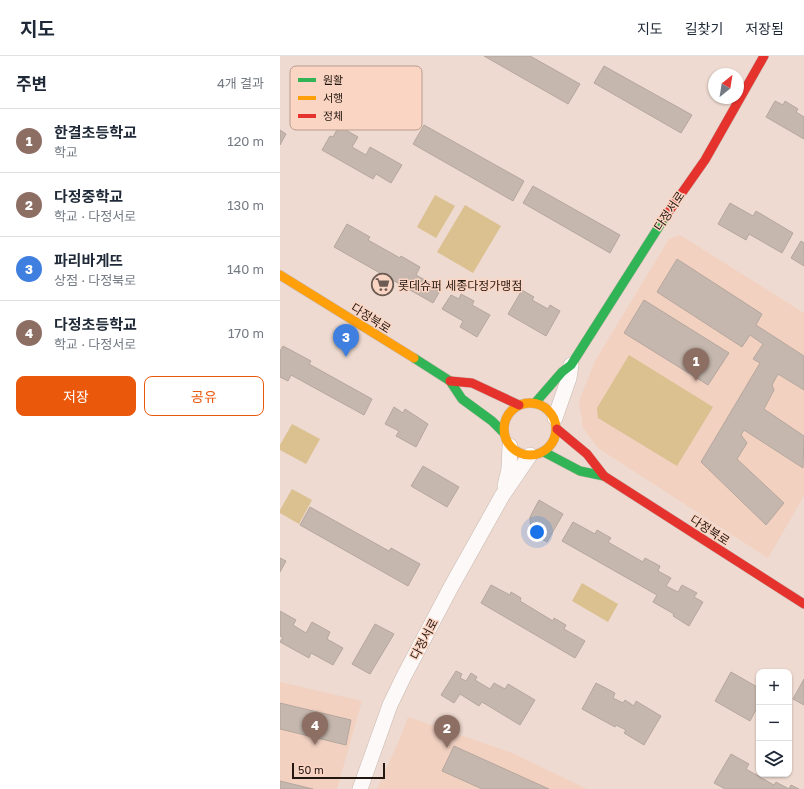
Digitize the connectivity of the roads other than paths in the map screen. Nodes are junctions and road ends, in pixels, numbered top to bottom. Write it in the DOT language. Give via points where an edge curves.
graph roads {
  1 [pos="764,56"];
  2 [pos="280,275"];
  3 [pos="571,365"];
  4 [pos="450,381"];
  5 [pos="535,403"];
  6 [pos="519,405"];
  7 [pos="556,424"];
  8 [pos="507,439"];
  9 [pos="537,454"];
  10 [pos="604,476"];
  11 [pos="502,496"];
  12 [pos="804,604"];
  13 [pos="360,789"];
  1 -- 3 [label="street, 다정서로" via="705,160 669,210"];
  2 -- 4 [label="street, 다정북로"];
  3 -- 5 [label="street, 다정서로"];
  3 -- 7 [label="street"];
  4 -- 6 [label="street" via="472,383"];
  4 -- 8 [label="street" via="462,399 492,421"];
  5 -- 6 [label="street"];
  5 -- 7 [label="street" via="550,411"];
  6 -- 8 [label="street" via="512,410 504,424"];
  7 -- 9 [label="street" via="556,438 551,446"];
  7 -- 10 [label="street" via="587,454"];
  8 -- 9 [label="street" via="516,451"];
  8 -- 11 [label="street" via="509,469"];
  9 -- 10 [label="street" via="580,471"];
  9 -- 11 [label="street"];
  10 -- 12 [label="street, 다정북로"];
  11 -- 13 [label="street, 다정서로" via="403,678 390,705"];
}
